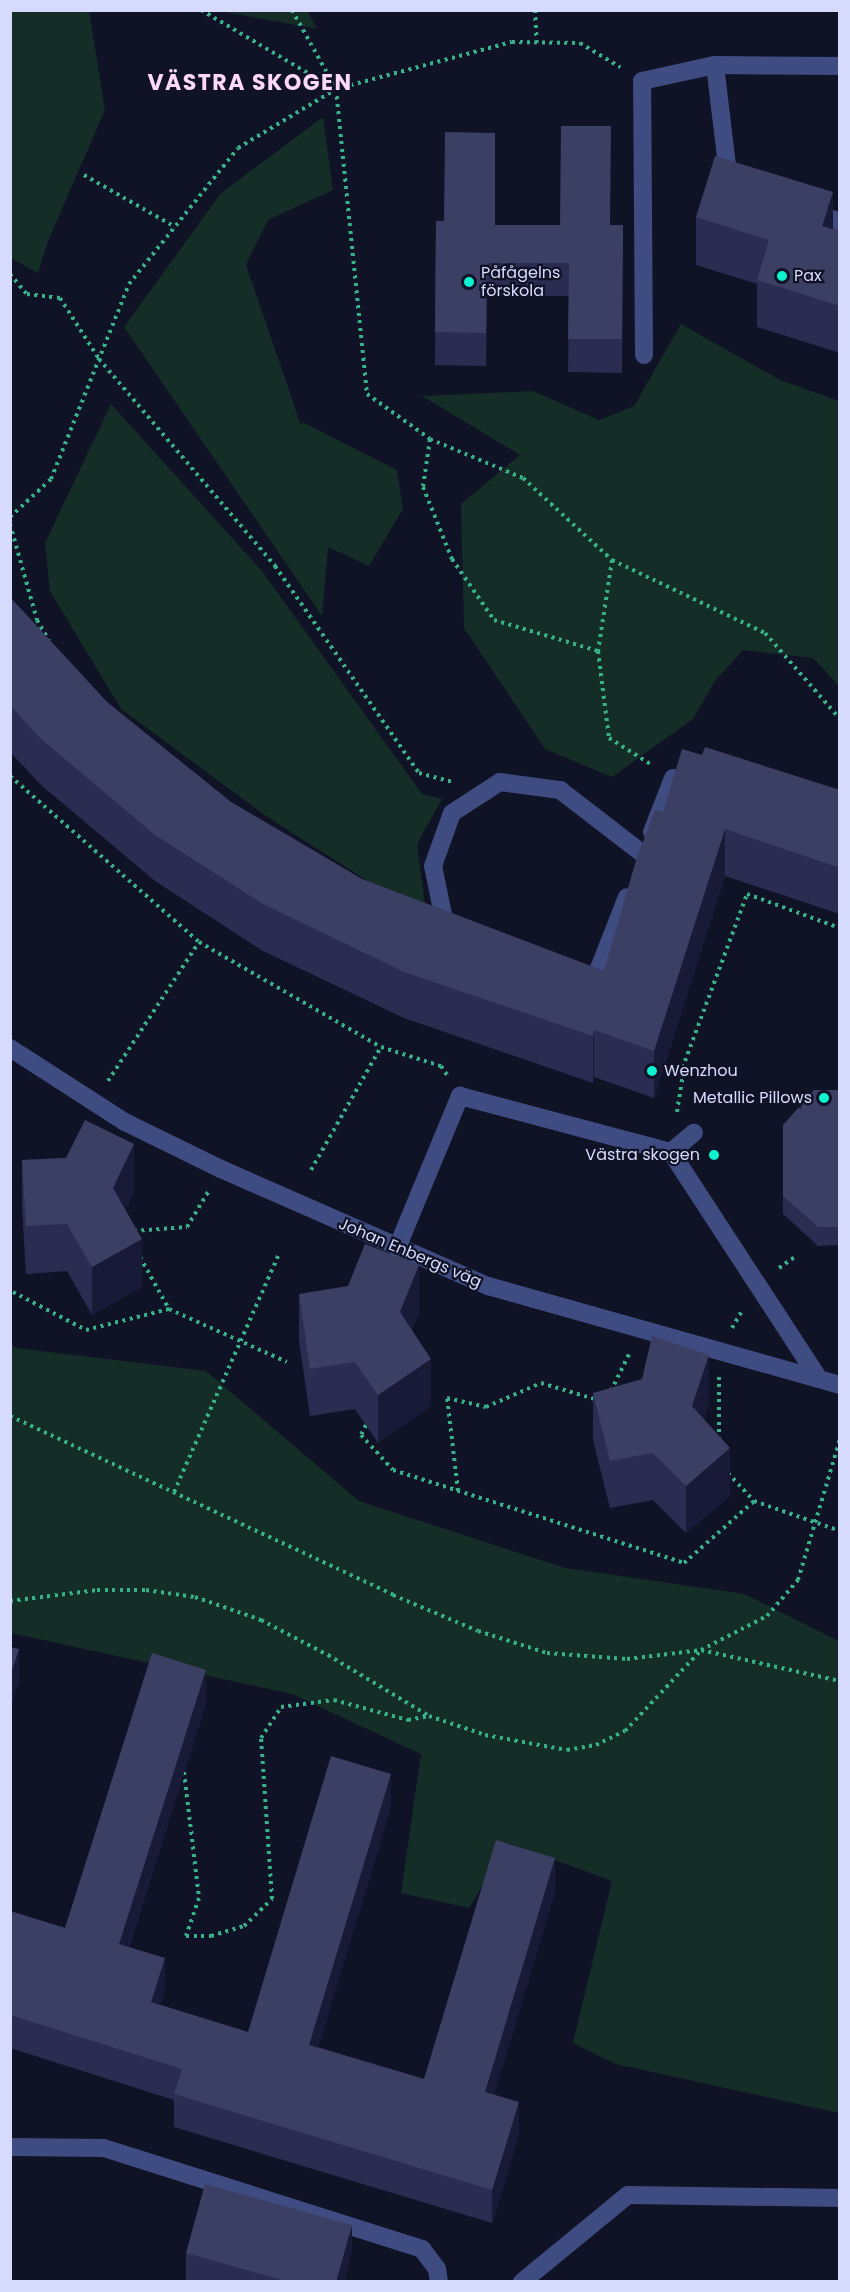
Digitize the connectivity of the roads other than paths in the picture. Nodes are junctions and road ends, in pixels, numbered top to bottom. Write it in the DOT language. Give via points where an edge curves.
graph roads {
  1 [pos="715,65"];
  2 [pos="840,66"];
  3 [pos="752,192"];
  4 [pos="795,207"];
  5 [pos="840,222"];
  6 [pos="644,355"];
  7 [pos="673,778"];
  8 [pos="644,854"];
  9 [pos="461,949"];
  10 [pos="561,973"];
  11 [pos="10,1048"];
  12 [pos="694,1133"];
  13 [pos="671,1152"];
  14 [pos="397,1248"];
  15 [pos="819,1379"];
  16 [pos="840,1385"];
  17 [pos="10,2147"];
  18 [pos="840,2198"];
  19 [pos="439,2282"];
  20 [pos="522,2282"];
  1 -- 2 [label="street"];
  1 -- 3 [label="street" via="729,184"];
  1 -- 6 [label="street" via="642,81"];
  4 -- 5 [label="street"];
  7 -- 8 [label="street"];
  8 -- 9 [label="street" via="561,790 500,782 452,813 433,866 450,947"];
  8 -- 10 [label="street" via="594,981"];
  11 -- 14 [label="street, Johan Enbergs väg" via="94,1102 221,1169"];
  12 -- 13 [label="street"];
  13 -- 14 [label="street" via="460,1096"];
  13 -- 15 [label="street"];
  14 -- 15 [label="street, Johan Enbergs väg" via="488,1286"];
  15 -- 16 [label="street, Johan Enbergs väg"];
  17 -- 19 [label="street" via="104,2148 422,2249 437,2269"];
  18 -- 20 [label="street" via="628,2195"];
}
